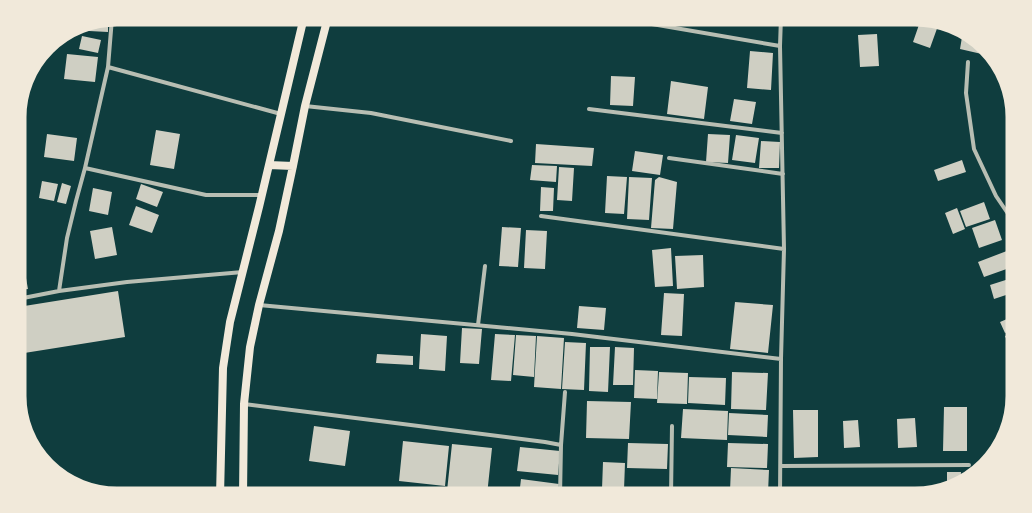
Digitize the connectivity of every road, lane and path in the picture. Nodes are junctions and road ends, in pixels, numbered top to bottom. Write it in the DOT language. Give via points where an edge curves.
graph roads {
  1 [pos="111,24"];
  2 [pos="302,24"];
  3 [pos="326,24"];
  4 [pos="652,24"];
  5 [pos="781,24"];
  6 [pos="780,46"];
  7 [pos="968,62"];
  8 [pos="108,67"];
  9 [pos="305,106"];
  10 [pos="589,109"];
  11 [pos="280,114"];
  12 [pos="782,133"];
  13 [pos="511,141"];
  14 [pos="669,158"];
  15 [pos="269,165"];
  16 [pos="293,166"];
  17 [pos="85,168"];
  18 [pos="783,174"];
  19 [pos="262,195"];
  20 [pos="1008,215"];
  21 [pos="541,216"];
  22 [pos="784,249"];
  23 [pos="485,266"];
  24 [pos="242,272"];
  25 [pos="59,291"];
  26 [pos="24,298"];
  27 [pos="259,305"];
  28 [pos="478,325"];
  29 [pos="781,359"];
  30 [pos="565,392"];
  31 [pos="244,404"];
  32 [pos="672,426"];
  33 [pos="560,444"];
  34 [pos="969,465"];
  35 [pos="781,466"];
  36 [pos="220,489"];
  37 [pos="243,489"];
  38 [pos="560,489"];
  39 [pos="671,489"];
  40 [pos="780,489"];
  1 -- 8 [label="street"];
  2 -- 11 [label="main road"];
  3 -- 9 [label="main road"];
  4 -- 6 [label="street"];
  5 -- 6 [label="street"];
  6 -- 12 [label="street"];
  7 -- 20 [label="street" via="966,93 974,149 996,196"];
  8 -- 11 [label="street"];
  8 -- 17 [label="street"];
  9 -- 13 [label="street" via="371,113"];
  9 -- 16 [label="main road"];
  10 -- 12 [label="street"];
  11 -- 15 [label="main road"];
  12 -- 18 [label="street"];
  14 -- 18 [label="street"];
  15 -- 16 [label="main road"];
  15 -- 19 [label="main road"];
  16 -- 27 [label="main road"];
  17 -- 19 [label="street" via="206,195"];
  17 -- 25 [label="street" via="67,238"];
  18 -- 22 [label="street"];
  19 -- 24 [label="main road"];
  21 -- 22 [label="street"];
  22 -- 29 [label="street"];
  23 -- 28 [label="street"];
  24 -- 25 [label="street"];
  24 -- 36 [label="main road" via="230,322 223,368"];
  25 -- 26 [label="street"];
  27 -- 28 [label="street"];
  27 -- 31 [label="main road" via="250,347"];
  28 -- 29 [label="street"];
  29 -- 35 [label="street"];
  30 -- 33 [label="street"];
  31 -- 33 [label="street"];
  31 -- 37 [label="main road"];
  32 -- 39 [label="street"];
  33 -- 38 [label="street"];
  34 -- 35 [label="street"];
  35 -- 40 [label="street"];
}
